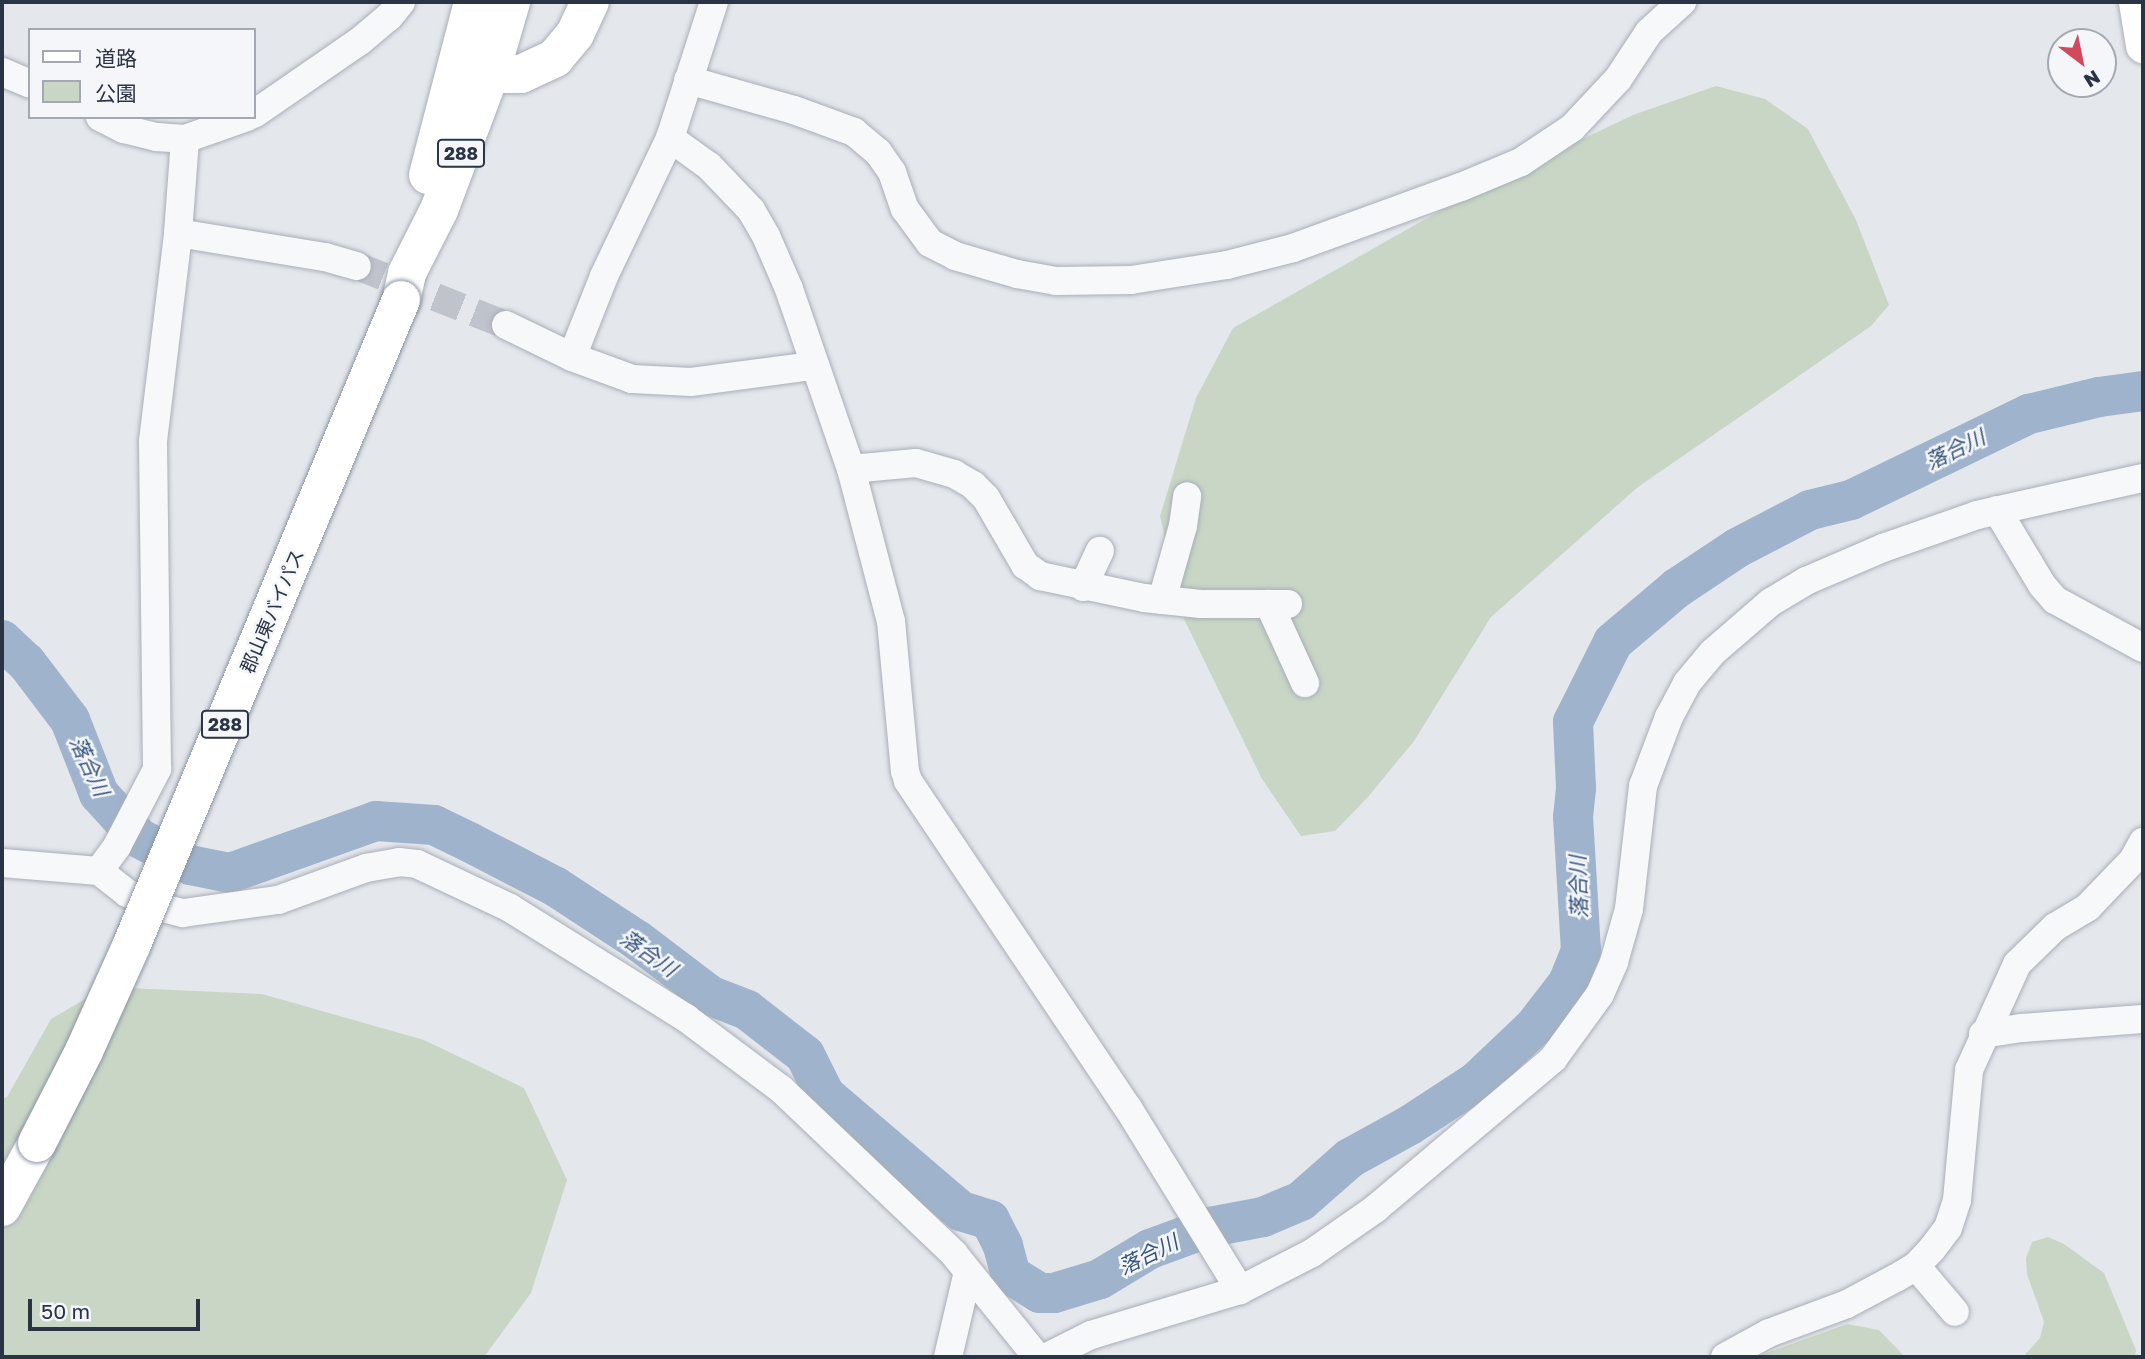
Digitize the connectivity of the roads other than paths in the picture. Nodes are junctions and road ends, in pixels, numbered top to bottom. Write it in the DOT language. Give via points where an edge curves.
graph roads {
  1 [pos="401,2"];
  2 [pos="473,2"];
  3 [pos="512,2"];
  4 [pos="590,2"];
  5 [pos="714,2"];
  6 [pos="1682,2"];
  7 [pos="2136,2"];
  8 [pos="2143,45"];
  9 [pos="2,72"];
  10 [pos="490,74"];
  11 [pos="688,80"];
  12 [pos="28,83"];
  13 [pos="256,113"];
  14 [pos="104,119"];
  15 [pos="241,119"];
  16 [pos="185,138"];
  17 [pos="670,138"];
  18 [pos="178,233"];
  19 [pos="357,266"];
  20 [pos="404,287"];
  21 [pos="506,325"];
  22 [pos="572,357"];
  23 [pos="813,366"];
  24 [pos="851,469"];
  25 [pos="2143,478"];
  26 [pos="1187,496"];
  27 [pos="1997,510"];
  28 [pos="1100,551"];
  29 [pos="1083,587"];
  30 [pos="1162,600"];
  31 [pos="2143,648"];
  32 [pos="1304,682"];
  33 [pos="2143,842"];
  34 [pos="2,863"];
  35 [pos="99,872"];
  36 [pos="2143,1019"];
  37 [pos="1983,1034"];
  38 [pos="2,1207"];
  39 [pos="1916,1266"];
  40 [pos="968,1272"];
  41 [pos="1240,1290"];
  42 [pos="1955,1312"];
  43 [pos="948,1357"];
  44 [pos="1037,1357"];
  45 [pos="1047,1357"];
  46 [pos="1725,1357"];
  1 -- 13 [label="street" via="360,41"];
  2 -- 20 [label="highway" via="422,196"];
  3 -- 10 [label="highway, 郡山東バイパス / 288"];
  4 -- 10 [label="highway" via="565,48 545,65 522,75"];
  5 -- 11 [label="street"];
  6 -- 11 [label="street" via="1649,32 1618,79 1572,128 1521,162 1293,248 1227,265 1131,280 1056,281 955,256 930,243 905,209 892,172 878,152 853,132"];
  7 -- 8 [label="main road"];
  9 -- 12 [label="street"];
  10 -- 20 [label="highway, 郡山東バイパス / 288" via="439,210"];
  11 -- 17 [label="street"];
  14 -- 16 [label="street" via="157,137"];
  15 -- 16 [label="street"];
  16 -- 18 [label="street"];
  17 -- 22 [label="street" via="604,276"];
  17 -- 23 [label="street" via="709,166 751,210 789,289"];
  18 -- 19 [label="street"];
  18 -- 35 [label="street" via="153,441 157,769"];
  20 -- 38 [label="highway, 郡山東バイパス / 288, bridge" via="132,944 84,1051"];
  21 -- 22 [label="street"];
  22 -- 23 [label="street" via="632,379 667,381 746,377"];
  23 -- 24 [label="street"];
  24 -- 29 [label="street" via="916,463 954,474 986,498 1025,565 1040,576"];
  24 -- 41 [label="street" via="891,621 908,781 1128,1108"];
  25 -- 27 [label="street"];
  26 -- 30 [label="street"];
  27 -- 31 [label="street" via="2055,600"];
  27 -- 41 [label="street" via="1882,548 1806,581 1772,602 1713,652 1687,684 1654,752 1643,786 1629,909 1600,994 1574,1034 1532,1078 1375,1209 1312,1253"];
  28 -- 29 [label="street"];
  29 -- 30 [label="street"];
  30 -- 32 [label="street" via="1279,604"];
  33 -- 37 [label="street" via="2133,860 2088,907 2055,928 2017,964"];
  34 -- 35 [label="street"];
  35 -- 40 [label="street" via="127,892 183,913 278,900 366,868 417,864 510,908 686,1018 781,1090 912,1212"];
  36 -- 37 [label="street"];
  37 -- 39 [label="street" via="1969,1070 1957,1200 1948,1228"];
  39 -- 42 [label="street"];
  39 -- 46 [label="street" via="1847,1304 1769,1333"];
  40 -- 43 [label="street"];
  40 -- 44 [label="street"];
  41 -- 45 [label="street" via="1091,1335"];
}
